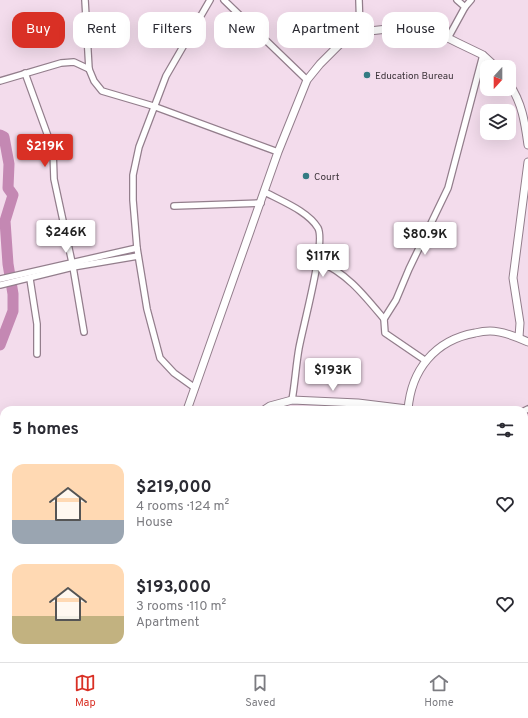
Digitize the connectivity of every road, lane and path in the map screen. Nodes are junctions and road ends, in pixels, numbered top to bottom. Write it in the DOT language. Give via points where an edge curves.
graph roads {
  1 [pos="85,0"];
  2 [pos="210,0"];
  3 [pos="224,0"];
  4 [pos="359,0"];
  5 [pos="457,0"];
  6 [pos="471,0"];
  7 [pos="465,7"];
  8 [pos="359,12"];
  9 [pos="449,36"];
  10 [pos="449,38"];
  11 [pos="336,48"];
  12 [pos="483,55"];
  13 [pos="488,60"];
  14 [pos="89,69"];
  15 [pos="26,73"];
  16 [pos="307,80"];
  17 [pos="0,81"];
  18 [pos="516,94"];
  19 [pos="153,106"];
  20 [pos="528,145"];
  21 [pos="278,152"];
  22 [pos="528,162"];
  23 [pos="264,192"];
  24 [pos="261,202"];
  25 [pos="174,206"];
  26 [pos="137,248"];
  27 [pos="138,256"];
  28 [pos="318,261"];
  29 [pos="73,265"];
  30 [pos="0,279"];
  31 [pos="30,279"];
  32 [pos="0,285"];
  33 [pos="384,319"];
  34 [pos="84,332"];
  35 [pos="519,338"];
  36 [pos="528,342"];
  37 [pos="38,354"];
  38 [pos="426,361"];
  39 [pos="195,388"];
  40 [pos="292,400"];
  41 [pos="188,406"];
  42 [pos="270,406"];
  43 [pos="379,406"];
  44 [pos="408,406"];
  1 -- 14 [label="street"];
  2 -- 19 [label="street" via="166,76"];
  3 -- 16 [label="street"];
  4 -- 8 [label="street"];
  5 -- 7 [label="street"];
  6 -- 7 [label="street"];
  7 -- 9 [label="street"];
  10 -- 12 [label="street"];
  11 -- 16 [label="street"];
  12 -- 13 [label="street"];
  12 -- 33 [label="street" via="448,188 396,300"];
  14 -- 15 [label="street" via="68,62"];
  14 -- 19 [label="street" via="102,91"];
  15 -- 17 [label="street"];
  15 -- 29 [label="street" via="53,150 54,179"];
  16 -- 21 [label="street"];
  18 -- 20 [label="street" via="522,109"];
  19 -- 21 [label="street"];
  19 -- 26 [label="street" via="139,147 133,175 132,200"];
  21 -- 23 [label="street"];
  22 -- 35 [label="street" via="513,278 520,323"];
  23 -- 24 [label="street"];
  23 -- 28 [label="street" via="306,215 317,226 320,239"];
  24 -- 25 [label="street"];
  24 -- 39 [label="street"];
  26 -- 27 [label="street"];
  26 -- 29 [label="street"];
  27 -- 29 [label="street"];
  27 -- 39 [label="street" via="147,309 160,358 174,373"];
  28 -- 33 [label="street" via="350,280"];
  28 -- 40 [label="street" via="299,348"];
  29 -- 30 [label="street"];
  29 -- 31 [label="street"];
  29 -- 34 [label="street"];
  31 -- 32 [label="street"];
  31 -- 37 [label="street" via="37,324"];
  33 -- 38 [label="street" via="385,333"];
  35 -- 36 [label="street"];
  35 -- 38 [label="street" via="490,331 459,337 446,342"];
  38 -- 44 [label="street" via="416,376"];
  39 -- 41 [label="street"];
  40 -- 42 [label="street"];
  40 -- 43 [label="street"];
}
